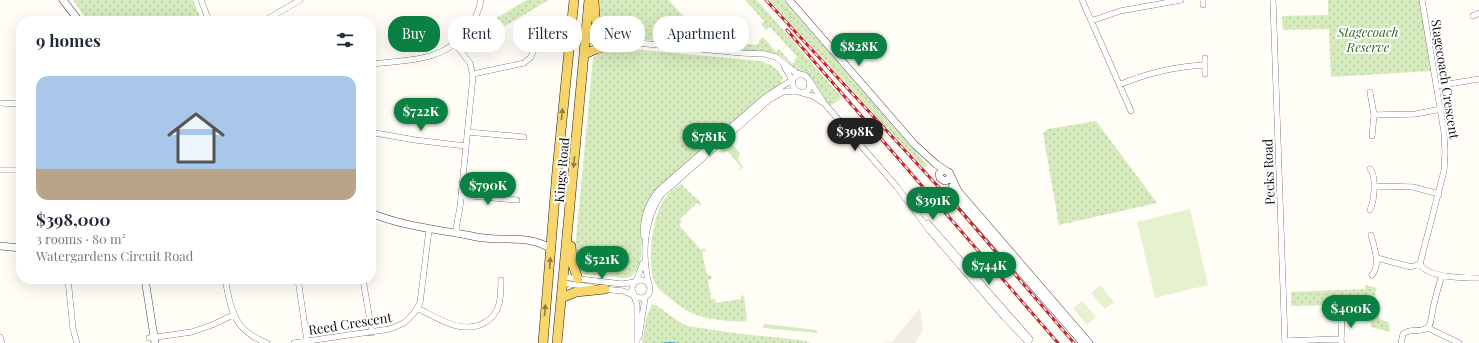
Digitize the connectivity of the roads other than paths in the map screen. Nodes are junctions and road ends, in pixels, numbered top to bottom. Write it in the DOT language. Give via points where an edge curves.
graph roads {
  1 [pos="62,0"];
  2 [pos="201,0"];
  3 [pos="300,0"];
  4 [pos="480,0"];
  5 [pos="574,0"];
  6 [pos="589,0"];
  7 [pos="594,0"];
  8 [pos="789,0"];
  9 [pos="1082,0"];
  10 [pos="1181,0"];
  11 [pos="1274,0"];
  12 [pos="1422,0"];
  13 [pos="1479,14"];
  14 [pos="75,16"];
  15 [pos="207,16"];
  16 [pos="273,16"];
  17 [pos="475,16"];
  18 [pos="572,16"];
  19 [pos="595,16"];
  20 [pos="1473,16"];
  21 [pos="1091,21"];
  22 [pos="582,36"];
  23 [pos="590,36"];
  24 [pos="586,37"];
  25 [pos="590,38"];
  26 [pos="645,44"];
  27 [pos="448,49"];
  28 [pos="462,52"];
  29 [pos="533,52"];
  30 [pos="568,52"];
  31 [pos="590,52"];
  32 [pos="585,54"];
  33 [pos="1206,58"];
  34 [pos="782,62"];
  35 [pos="376,63"];
  36 [pos="1205,65"];
  37 [pos="473,74"];
  38 [pos="1205,74"];
  39 [pos="803,75"];
  40 [pos="1479,79"];
  41 [pos="792,80"];
  42 [pos="810,81"];
  43 [pos="1119,85"];
  44 [pos="1437,86"];
  45 [pos="796,91"];
  46 [pos="1370,92"];
  47 [pos="805,93"];
  48 [pos="0,103"];
  49 [pos="824,103"];
  50 [pos="16,104"];
  51 [pos="1441,109"];
  52 [pos="1130,111"];
  53 [pos="1374,115"];
  54 [pos="467,132"];
  55 [pos="376,133"];
  56 [pos="1372,136"];
  57 [pos="524,137"];
  58 [pos="466,146"];
  59 [pos="1370,169"];
  60 [pos="0,170"];
  61 [pos="16,170"];
  62 [pos="1374,186"];
  63 [pos="1439,194"];
  64 [pos="461,195"];
  65 [pos="518,200"];
  66 [pos="1370,210"];
  67 [pos="916,211"];
  68 [pos="376,215"];
  69 [pos="569,219"];
  70 [pos="429,230"];
  71 [pos="458,234"];
  72 [pos="1371,235"];
  73 [pos="551,236"];
  74 [pos="535,241"];
  75 [pos="645,244"];
  76 [pos="0,246"];
  77 [pos="16,248"];
  78 [pos="551,249"];
  79 [pos="1005,249"];
  80 [pos="1377,258"];
  81 [pos="645,259"];
  82 [pos="1420,264"];
  83 [pos="1372,275"];
  84 [pos="1442,275"];
  85 [pos="549,278"];
  86 [pos="1479,278"];
  87 [pos="578,279"];
  88 [pos="501,280"];
  89 [pos="562,280"];
  90 [pos="636,281"];
  91 [pos="69,284"];
  92 [pos="145,284"];
  93 [pos="226,284"];
  94 [pos="299,284"];
  95 [pos="364,284"];
  96 [pos="649,285"];
  97 [pos="605,289"];
  98 [pos="633,296"];
  99 [pos="561,298"];
  100 [pos="645,298"];
  101 [pos="418,308"];
  102 [pos="233,315"];
  103 [pos="1342,317"];
  104 [pos="1428,328"];
  105 [pos="372,333"];
  106 [pos="0,337"];
  107 [pos="152,340"];
  108 [pos="307,341"];
  109 [pos="1285,342"];
  110 [pos="1342,342"];
  111 [pos="2,343"];
  112 [pos="78,343"];
  113 [pos="268,343"];
  114 [pos="294,343"];
  115 [pos="543,343"];
  116 [pos="557,343"];
  117 [pos="637,343"];
  118 [pos="1029,343"];
  119 [pos="1032,343"];
  120 [pos="1083,343"];
  121 [pos="1089,343"];
  122 [pos="1401,343"];
  123 [pos="1459,343"];
  1 -- 14 [label="street"];
  2 -- 15 [label="street"];
  3 -- 16 [label="street"];
  4 -- 17 [label="street"];
  5 -- 18 [label="main road, Kings Road"];
  6 -- 24 [label="main road, Kings Road"];
  7 -- 19 [label="main road"];
  8 -- 79 [label="street" via="915,145 924,159 942,172 940,178 947,178 958,200"];
  9 -- 21 [label="street"];
  10 -- 21 [label="street" via="1120,11"];
  11 -- 109 [label="street, Pecks Road"];
  12 -- 44 [label="street, Stagecoach Crescent"];
  13 -- 20 [label="street"];
  21 -- 43 [label="street"];
  22 -- 24 [label="main road"];
  23 -- 24 [label="street"];
  24 -- 25 [label="street"];
  24 -- 32 [label="main road, Kings Road"];
  26 -- 34 [label="street" via="765,54"];
  27 -- 35 [label="street" via="426,58"];
  28 -- 37 [label="street" via="468,59"];
  29 -- 37 [label="street" via="524,63"];
  73 -- 30 [label="main road, Kings Road, one-way"];
  31 -- 32 [label="main road"];
  32 -- 69 [label="main road, Kings Road, one-way"];
  33 -- 36 [label="street"];
  34 -- 39 [label="street"];
  34 -- 41 [label="street"];
  36 -- 38 [label="street"];
  36 -- 43 [label="street" via="1150,73"];
  37 -- 54 [label="street"];
  39 -- 41 [label="street" via="797,75"];
  39 -- 42 [label="street"];
  40 -- 44 [label="street"];
  41 -- 45 [label="street"];
  41 -- 75 [label="street" via="764,98 659,190 650,202 644,219"];
  42 -- 47 [label="street" via="810,90"];
  42 -- 49 [label="street"];
  43 -- 52 [label="street"];
  44 -- 51 [label="street, Stagecoach Crescent"];
  45 -- 47 [label="street"];
  45 -- 75 [label="street" via="783,92 770,100 665,191 652,211"];
  46 -- 53 [label="street"];
  47 -- 49 [label="street"];
  48 -- 50 [label="street"];
  49 -- 67 [label="street"];
  51 -- 53 [label="street" via="1416,114"];
  51 -- 63 [label="street, Stagecoach Crescent" via="1445,152"];
  53 -- 56 [label="street"];
  54 -- 57 [label="street"];
  54 -- 58 [label="street"];
  55 -- 58 [label="street"];
  58 -- 64 [label="street"];
  59 -- 62 [label="street"];
  60 -- 61 [label="street"];
  62 -- 63 [label="street" via="1413,187"];
  62 -- 66 [label="street"];
  63 -- 82 [label="street, Stagecoach Crescent"];
  64 -- 65 [label="street"];
  64 -- 71 [label="street"];
  67 -- 118 [label="street" via="946,250"];
  67 -- 119 [label="street" via="963,261"];
  68 -- 70 [label="street"];
  69 -- 87 [label="main road" via="572,262"];
  69 -- 89 [label="main road, Kings Road"];
  70 -- 71 [label="street"];
  70 -- 101 [label="street, Reed Crescent" via="422,296"];
  71 -- 74 [label="street"];
  72 -- 80 [label="street"];
  73 -- 74 [label="street"];
  73 -- 78 [label="main road, Kings Road"];
  74 -- 78 [label="street"];
  75 -- 81 [label="street"];
  76 -- 77 [label="street"];
  85 -- 78 [label="main road, Kings Road, one-way"];
  79 -- 120 [label="street"];
  79 -- 121 [label="street"];
  80 -- 82 [label="street" via="1411,267"];
  80 -- 83 [label="street"];
  81 -- 90 [label="street"];
  81 -- 96 [label="street"];
  82 -- 84 [label="street" via="1426,271"];
  84 -- 86 [label="street"];
  84 -- 104 [label="street"];
  85 -- 89 [label="main road"];
  115 -- 85 [label="main road, Kings Road, one-way"];
  87 -- 89 [label="street"];
  87 -- 90 [label="street" via="622,284"];
  88 -- 101 [label="street" via="501,296 497,311 492,318 480,325 455,325"];
  89 -- 97 [label="street"];
  89 -- 99 [label="main road, Kings Road"];
  90 -- 96 [label="street" via="645,281"];
  90 -- 98 [label="street" via="631,287"];
  91 -- 112 [label="street"];
  92 -- 107 [label="street"];
  93 -- 102 [label="street"];
  94 -- 108 [label="street"];
  95 -- 105 [label="street"];
  96 -- 100 [label="street" via="650,293"];
  97 -- 98 [label="street" via="623,291"];
  97 -- 99 [label="main road" via="576,292"];
  98 -- 100 [label="street"];
  98 -- 117 [label="street" via="637,305"];
  99 -- 116 [label="main road, Kings Road"];
  100 -- 117 [label="street"];
  101 -- 105 [label="street, Reed Crescent" via="404,324"];
  102 -- 107 [label="street" via="192,332"];
  102 -- 113 [label="street" via="244,330"];
  103 -- 110 [label="street"];
  104 -- 122 [label="street" via="1407,331 1403,334"];
  104 -- 123 [label="street"];
  105 -- 108 [label="street, Reed Crescent"];
  106 -- 111 [label="street"];
  108 -- 114 [label="street, Reed Crescent"];
  109 -- 110 [label="street" via="1337,339"];
}
